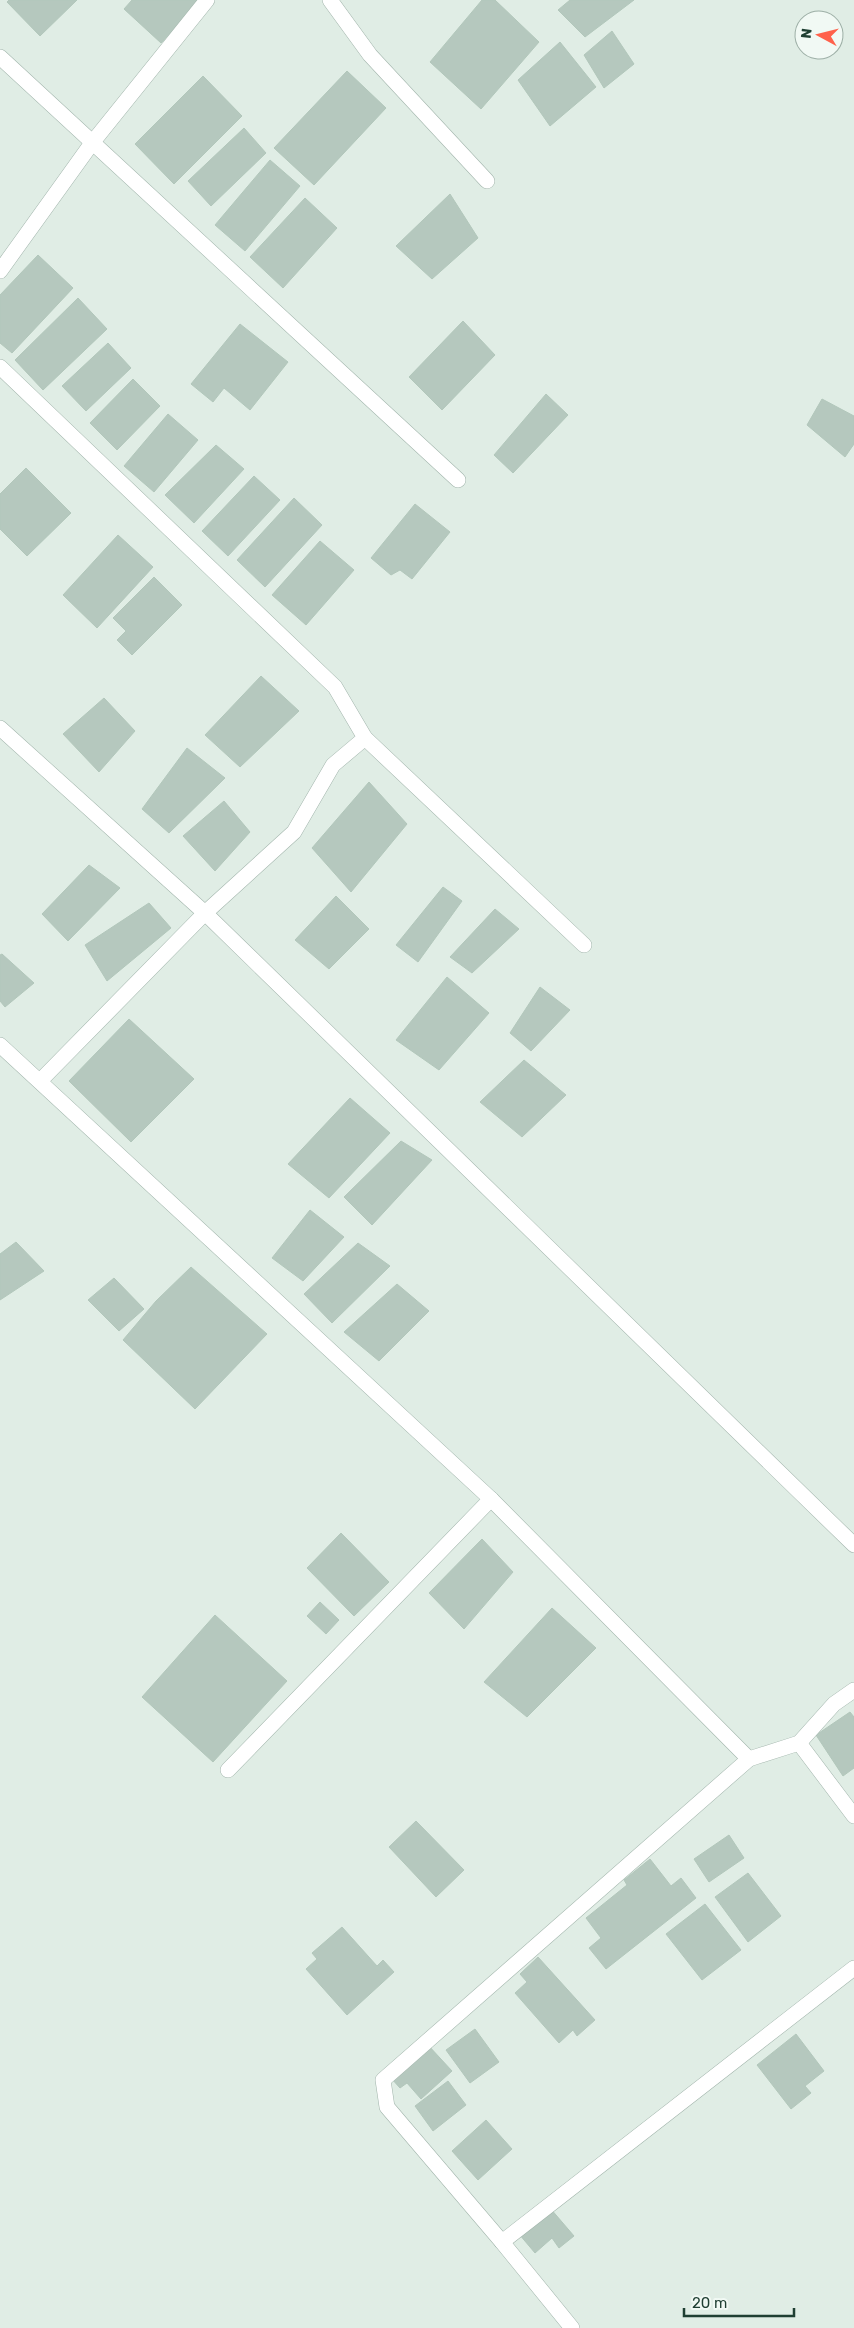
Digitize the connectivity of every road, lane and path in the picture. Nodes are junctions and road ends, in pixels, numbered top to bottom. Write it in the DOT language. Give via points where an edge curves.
graph roads {
  1 [pos="206,0"];
  2 [pos="330,0"];
  3 [pos="0,57"];
  4 [pos="92,143"];
  5 [pos="487,181"];
  6 [pos="0,271"];
  7 [pos="0,367"];
  8 [pos="458,480"];
  9 [pos="0,728"];
  10 [pos="365,738"];
  11 [pos="204,913"];
  12 [pos="584,944"];
  13 [pos="0,1045"];
  14 [pos="40,1081"];
  15 [pos="491,1499"];
  16 [pos="854,1545"];
  17 [pos="854,1690"];
  18 [pos="799,1743"];
  19 [pos="749,1759"];
  20 [pos="228,1770"];
  21 [pos="854,1816"];
  22 [pos="854,1968"];
  23 [pos="502,2242"];
  24 [pos="572,2328"];
  1 -- 4 [label="street"];
  2 -- 5 [label="street" via="370,55"];
  3 -- 4 [label="street"];
  4 -- 6 [label="street"];
  4 -- 8 [label="street"];
  7 -- 10 [label="street" via="335,687"];
  9 -- 11 [label="street"];
  10 -- 11 [label="street" via="333,765 294,832"];
  10 -- 12 [label="street"];
  11 -- 14 [label="street"];
  11 -- 16 [label="street"];
  13 -- 14 [label="street"];
  14 -- 15 [label="street"];
  15 -- 19 [label="street"];
  15 -- 20 [label="street"];
  17 -- 18 [label="street" via="834,1704"];
  18 -- 19 [label="street"];
  18 -- 21 [label="street"];
  19 -- 23 [label="street" via="383,2080 387,2107"];
  22 -- 23 [label="street"];
  23 -- 24 [label="street"];
}
